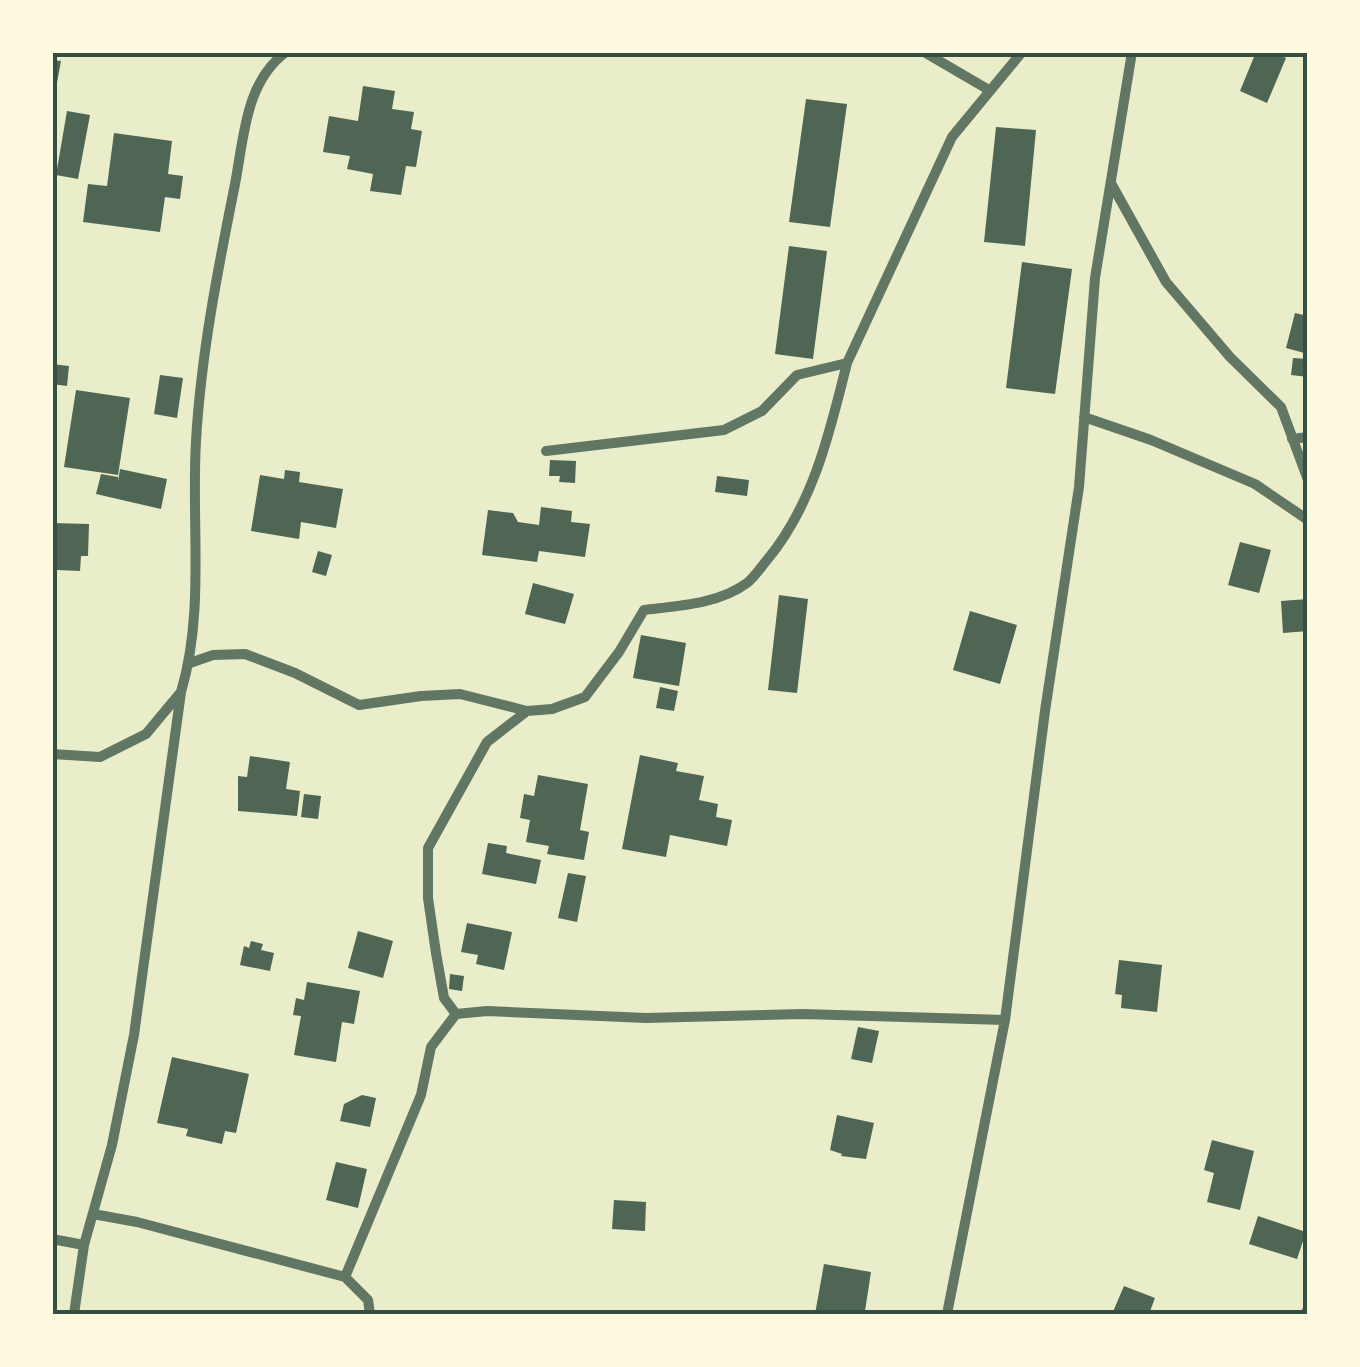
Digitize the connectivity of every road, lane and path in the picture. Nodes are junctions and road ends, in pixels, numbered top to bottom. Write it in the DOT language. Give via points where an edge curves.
graph roads {
  1 [pos="286,52"];
  2 [pos="924,52"];
  3 [pos="1022,52"];
  4 [pos="1132,52"];
  5 [pos="989,90"];
  6 [pos="1111,183"];
  7 [pos="848,363"];
  8 [pos="1084,417"];
  9 [pos="1308,437"];
  10 [pos="1292,438"];
  11 [pos="546,451"];
  12 [pos="1308,480"];
  13 [pos="1308,520"];
  14 [pos="190,663"];
  15 [pos="182,692"];
  16 [pos="526,711"];
  17 [pos="52,754"];
  18 [pos="456,1014"];
  19 [pos="1004,1020"];
  20 [pos="93,1214"];
  21 [pos="52,1239"];
  22 [pos="84,1245"];
  23 [pos="345,1277"];
  24 [pos="74,1314"];
  25 [pos="370,1314"];
  26 [pos="946,1314"];
  1 -- 14 [label="street" via="254,90 206,332"];
  2 -- 5 [label="street"];
  3 -- 5 [label="street"];
  4 -- 6 [label="street"];
  5 -- 7 [label="street" via="952,138"];
  6 -- 8 [label="street" via="1095,278"];
  6 -- 10 [label="street" via="1166,282 1281,406"];
  7 -- 11 [label="street" via="797,376 762,411 724,430"];
  7 -- 16 [label="street" via="803,506 747,584 703,602 644,610 585,698"];
  8 -- 13 [label="street" via="1254,484"];
  8 -- 19 [label="street"];
  9 -- 10 [label="street"];
  10 -- 12 [label="street"];
  14 -- 15 [label="street"];
  14 -- 16 [label="street" via="244,654 359,706 460,694"];
  15 -- 17 [label="street" via="146,734 100,758"];
  15 -- 20 [label="street" via="134,1034"];
  16 -- 18 [label="street" via="487,742 428,848 436,953 444,998"];
  18 -- 19 [label="street"];
  18 -- 23 [label="street" via="431,1048 421,1095"];
  19 -- 26 [label="street"];
  20 -- 22 [label="street"];
  20 -- 23 [label="street"];
  21 -- 22 [label="street"];
  22 -- 24 [label="street"];
  23 -- 25 [label="street" via="368,1300"];
}
